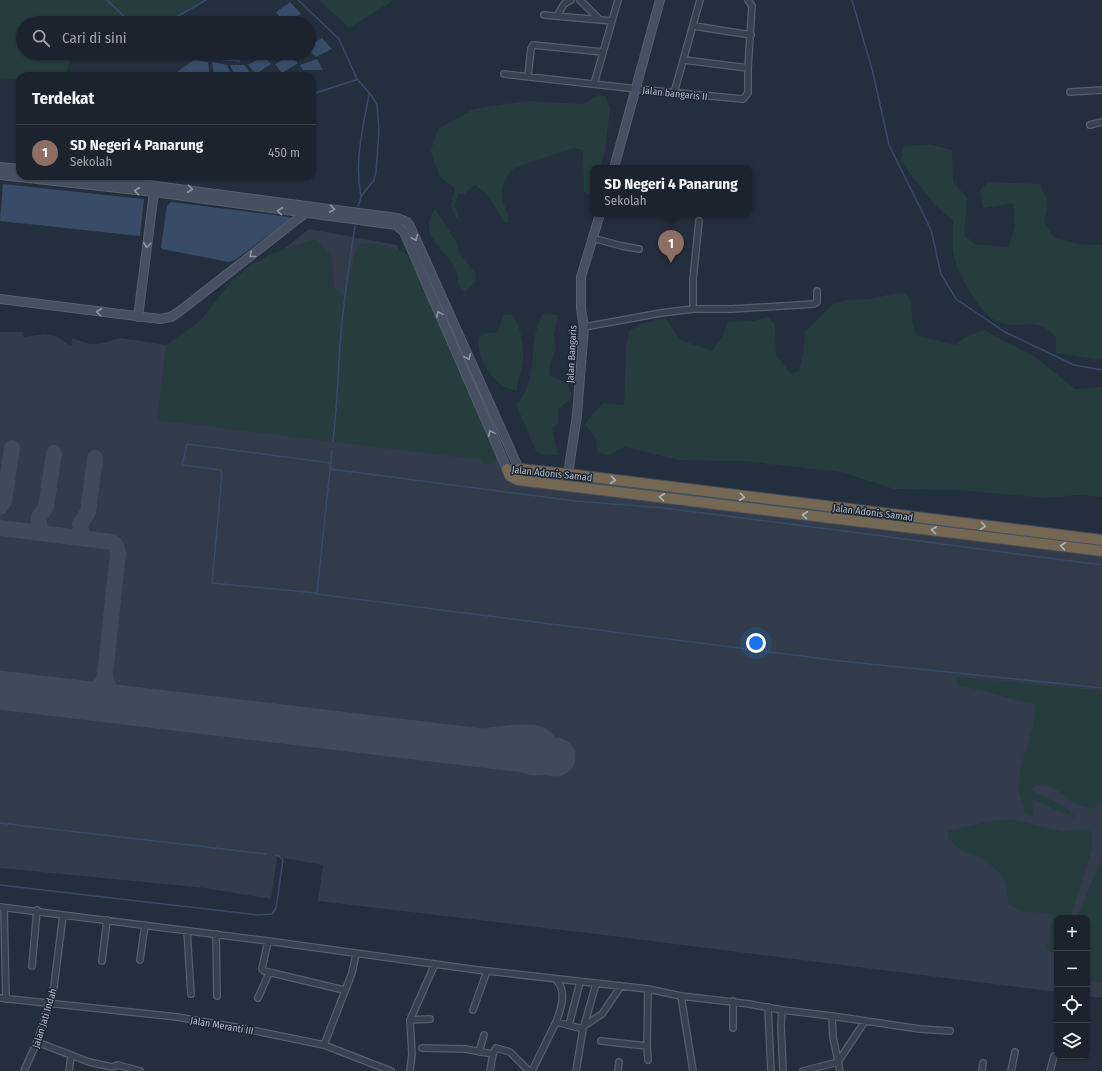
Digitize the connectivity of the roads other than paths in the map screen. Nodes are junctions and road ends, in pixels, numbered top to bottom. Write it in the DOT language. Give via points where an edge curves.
graph roads {
  1 [pos="571,0"];
  2 [pos="580,0"];
  3 [pos="618,0"];
  4 [pos="660,0"];
  5 [pos="700,0"];
  6 [pos="748,0"];
  7 [pos="544,15"];
  8 [pos="557,16"];
  9 [pos="600,20"];
  10 [pos="612,21"];
  11 [pos="694,26"];
  12 [pos="751,34"];
  13 [pos="603,52"];
  14 [pos="684,60"];
  15 [pos="748,68"];
  16 [pos="504,74"];
  17 [pos="528,76"];
  18 [pos="594,84"];
  19 [pos="636,89"];
  20 [pos="1102,90"];
  21 [pos="1070,92"];
  22 [pos="674,93"];
  23 [pos="1102,122"];
  24 [pos="1090,124"];
  25 [pos="615,165"];
  26 [pos="0,167"];
  27 [pos="16,169"];
  28 [pos="0,175"];
  29 [pos="16,177"];
  30 [pos="45,180"];
  31 [pos="112,180"];
  32 [pos="154,192"];
  33 [pos="306,205"];
  34 [pos="304,214"];
  35 [pos="347,215"];
  36 [pos="358,217"];
  37 [pos="599,217"];
  38 [pos="699,221"];
  39 [pos="592,238"];
  40 [pos="639,249"];
  41 [pos="817,291"];
  42 [pos="0,299"];
  43 [pos="693,309"];
  44 [pos="138,317"];
  45 [pos="584,327"];
  46 [pos="507,469"];
  47 [pos="519,469"];
  48 [pos="568,474"];
  49 [pos="686,495"];
  50 [pos="1102,540"];
  51 [pos="1102,551"];
  52 [pos="2,907"];
  53 [pos="37,910"];
  54 [pos="63,915"];
  55 [pos="107,920"];
  56 [pos="145,925"];
  57 [pos="187,931"];
  58 [pos="216,934"];
  59 [pos="268,940"];
  60 [pos="356,954"];
  61 [pos="102,960"];
  62 [pos="140,960"];
  63 [pos="435,964"];
  64 [pos="32,966"];
  65 [pos="487,971"];
  66 [pos="269,973"];
  67 [pos="555,979"];
  68 [pos="580,982"];
  69 [pos="596,984"];
  70 [pos="621,986"];
  71 [pos="648,989"];
  72 [pos="344,990"];
  73 [pos="191,994"];
  74 [pos="217,996"];
  75 [pos="681,996"];
  76 [pos="3,998"];
  77 [pos="258,998"];
  78 [pos="733,1001"];
  79 [pos="49,1004"];
  80 [pos="768,1007"];
  81 [pos="473,1010"];
  82 [pos="782,1010"];
  83 [pos="832,1016"];
  84 [pos="430,1019"];
  85 [pos="410,1020"];
  86 [pos="865,1021"];
  87 [pos="556,1022"];
  88 [pos="569,1025"];
  89 [pos="584,1028"];
  90 [pos="733,1028"];
  91 [pos="950,1031"];
  92 [pos="484,1035"];
  93 [pos="601,1041"];
  94 [pos="38,1042"];
  95 [pos="324,1045"];
  96 [pos="648,1046"];
  97 [pos="422,1048"];
  98 [pos="479,1052"];
  99 [pos="1015,1052"];
  100 [pos="493,1054"];
  101 [pos="71,1056"];
  102 [pos="1054,1056"];
  103 [pos="648,1060"];
  104 [pos="619,1062"];
  105 [pos="838,1062"];
  106 [pos="983,1063"];
  107 [pos="111,1069"];
  108 [pos="24,1071"];
  109 [pos="69,1071"];
  110 [pos="140,1071"];
  111 [pos="391,1071"];
  112 [pos="410,1071"];
  113 [pos="490,1071"];
  114 [pos="529,1071"];
  115 [pos="532,1071"];
  116 [pos="576,1071"];
  117 [pos="618,1071"];
  118 [pos="693,1071"];
  119 [pos="771,1071"];
  120 [pos="783,1071"];
  121 [pos="803,1071"];
  122 [pos="840,1071"];
  123 [pos="982,1071"];
  124 [pos="1010,1071"];
  125 [pos="1050,1071"];
  1 -- 8 [label="street" via="564,4"];
  2 -- 9 [label="street"];
  3 -- 10 [label="street"];
  4 -- 19 [label="main road"];
  5 -- 11 [label="street"];
  6 -- 12 [label="street, Jalan bangaris II" via="752,6"];
  7 -- 8 [label="street"];
  8 -- 9 [label="street"];
  9 -- 10 [label="street"];
  10 -- 13 [label="street"];
  11 -- 12 [label="street"];
  11 -- 14 [label="street"];
  12 -- 15 [label="street, Jalan bangaris II"];
  13 -- 17 [label="street" via="533,46"];
  13 -- 18 [label="street"];
  14 -- 15 [label="street"];
  14 -- 22 [label="street"];
  15 -- 22 [label="street, Jalan bangaris II" via="748,93 743,99"];
  16 -- 17 [label="street, Jalan bangaris II"];
  17 -- 18 [label="street, Jalan bangaris II"];
  18 -- 19 [label="street, Jalan bangaris II"];
  19 -- 22 [label="street, Jalan bangaris II"];
  19 -- 25 [label="main road"];
  20 -- 21 [label="street"];
  23 -- 24 [label="street"];
  26 -- 27 [label="main road"];
  29 -- 28 [label="main road, one-way"];
  32 -- 30 [label="main road, one-way"];
  31 -- 33 [label="main road, one-way"];
  34 -- 32 [label="main road, one-way"];
  32 -- 44 [label="main road, one-way"];
  33 -- 34 [label="main road"];
  33 -- 35 [label="main road, one-way"];
  34 -- 35 [label="main road"];
  34 -- 44 [label="main road, one-way" via="171,317"];
  35 -- 36 [label="main road"];
  46 -- 36 [label="main road, one-way" via="404,232 396,226"];
  36 -- 47 [label="main road, one-way" via="397,218 410,226"];
  37 -- 39 [label="main road, Jalan Bangaris"];
  38 -- 43 [label="street"];
  39 -- 40 [label="street"];
  39 -- 45 [label="main road, Jalan Bangaris" via="580,281"];
  41 -- 43 [label="street" via="817,302 814,304"];
  44 -- 42 [label="main road, one-way"];
  43 -- 45 [label="street"];
  45 -- 48 [label="main road, Jalan Bangaris" via="577,415"];
  46 -- 47 [label="main road, Jalan Adonis Samad"];
  49 -- 46 [label="highway, Jalan Adonis Samad, one-way" via="518,480 510,476"];
  47 -- 48 [label="highway, Jalan Adonis Samad"];
  48 -- 49 [label="highway, Jalan Adonis Samad, one-way"];
  49 -- 50 [label="highway, Jalan Adonis Samad, one-way"];
  51 -- 49 [label="highway, Jalan Adonis Samad, one-way"];
  52 -- 53 [label="street"];
  52 -- 76 [label="street"];
  53 -- 54 [label="street"];
  53 -- 64 [label="street"];
  54 -- 55 [label="street"];
  54 -- 79 [label="street, Jalan Jati Indah" via="53,994"];
  55 -- 56 [label="street"];
  55 -- 61 [label="street"];
  56 -- 57 [label="street"];
  56 -- 62 [label="street"];
  57 -- 58 [label="street"];
  57 -- 73 [label="street"];
  58 -- 59 [label="street"];
  58 -- 74 [label="street"];
  59 -- 60 [label="street"];
  59 -- 66 [label="street" via="262,969"];
  60 -- 63 [label="street"];
  60 -- 72 [label="street" via="352,973"];
  63 -- 65 [label="street"];
  63 -- 85 [label="street"];
  65 -- 67 [label="street"];
  65 -- 81 [label="street"];
  66 -- 72 [label="street"];
  66 -- 77 [label="street"];
  67 -- 68 [label="street"];
  67 -- 87 [label="street" via="562,989 561,1008"];
  68 -- 69 [label="street"];
  68 -- 88 [label="street"];
  69 -- 70 [label="street"];
  69 -- 89 [label="street"];
  70 -- 71 [label="street"];
  70 -- 89 [label="street" via="602,1014"];
  71 -- 75 [label="street"];
  71 -- 96 [label="street"];
  72 -- 95 [label="street"];
  75 -- 78 [label="street"];
  75 -- 118 [label="street"];
  76 -- 79 [label="street, Jalan Meranti III"];
  78 -- 80 [label="street"];
  78 -- 90 [label="street"];
  79 -- 94 [label="street, Jalan Jati Indah"];
  79 -- 95 [label="street, Jalan Meranti III" via="177,1017"];
  80 -- 82 [label="street"];
  80 -- 119 [label="street"];
  82 -- 83 [label="street"];
  82 -- 120 [label="street"];
  83 -- 86 [label="street"];
  83 -- 105 [label="street"];
  84 -- 85 [label="street"];
  85 -- 112 [label="street"];
  86 -- 91 [label="street"];
  86 -- 105 [label="street"];
  87 -- 88 [label="street"];
  87 -- 115 [label="street"];
  88 -- 89 [label="street"];
  89 -- 116 [label="street"];
  92 -- 98 [label="street"];
  93 -- 96 [label="street"];
  94 -- 101 [label="street"];
  94 -- 108 [label="street, Jalan Jati Indah"];
  95 -- 111 [label="street, Jalan Meranti III"];
  96 -- 103 [label="street"];
  97 -- 98 [label="street" via="465,1049"];
  98 -- 100 [label="street"];
  99 -- 124 [label="street"];
  100 -- 113 [label="street"];
  100 -- 114 [label="street" via="496,1048 510,1052"];
  101 -- 107 [label="street"];
  101 -- 109 [label="street"];
  102 -- 125 [label="street"];
  104 -- 117 [label="street"];
  105 -- 121 [label="street"];
  105 -- 122 [label="street"];
  106 -- 123 [label="street"];
  107 -- 110 [label="street" via="118,1065"];
}
